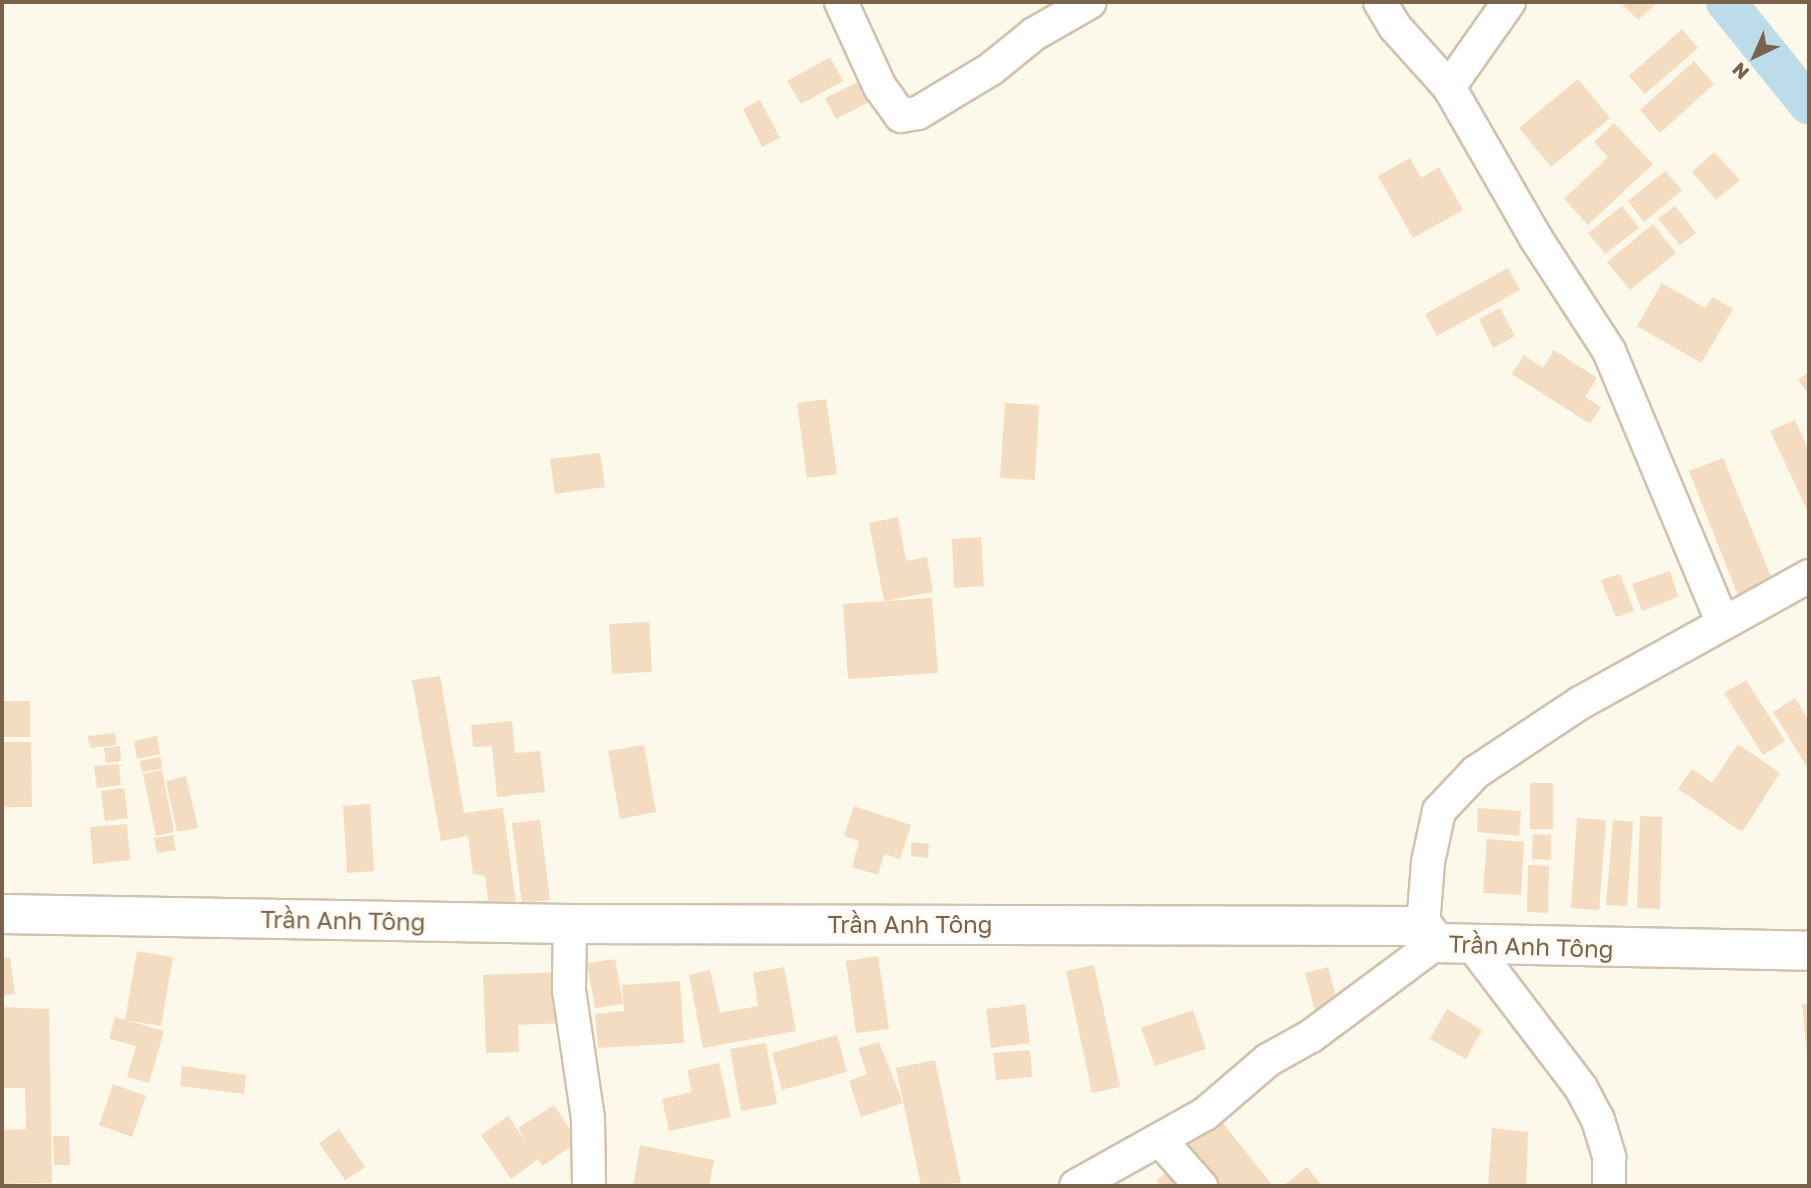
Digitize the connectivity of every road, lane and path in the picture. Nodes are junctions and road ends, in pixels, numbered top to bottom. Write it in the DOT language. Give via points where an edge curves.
graph roads {
  1 [pos="841,2"];
  2 [pos="1090,2"];
  3 [pos="1380,2"];
  4 [pos="1509,2"];
  5 [pos="1449,87"];
  6 [pos="1809,576"];
  7 [pos="1723,623"];
  8 [pos="2,915"];
  9 [pos="570,924"];
  10 [pos="1444,938"];
  11 [pos="1809,951"];
  12 [pos="1160,1140"];
  13 [pos="589,1186"];
  14 [pos="1076,1186"];
  15 [pos="1201,1186"];
  16 [pos="1609,1186"];
  1 -- 2 [label="street" via="880,87 901,116 918,113 981,76 1034,34"];
  3 -- 5 [label="street" via="1395,27"];
  4 -- 5 [label="street"];
  5 -- 7 [label="street" via="1537,240 1609,351"];
  6 -- 7 [label="street"];
  7 -- 10 [label="street" via="1580,703 1476,772 1439,811 1428,862"];
  8 -- 9 [label="street, Trần Anh Tông"];
  9 -- 10 [label="street, Trần Anh Tông"];
  9 -- 13 [label="street" via="569,990 588,1119"];
  10 -- 11 [label="street, Trần Anh Tông"];
  10 -- 12 [label="street" via="1311,1036 1268,1060 1205,1114"];
  10 -- 16 [label="street" via="1581,1088 1598,1120 1609,1157"];
  12 -- 14 [label="street"];
  12 -- 15 [label="street"];
}
